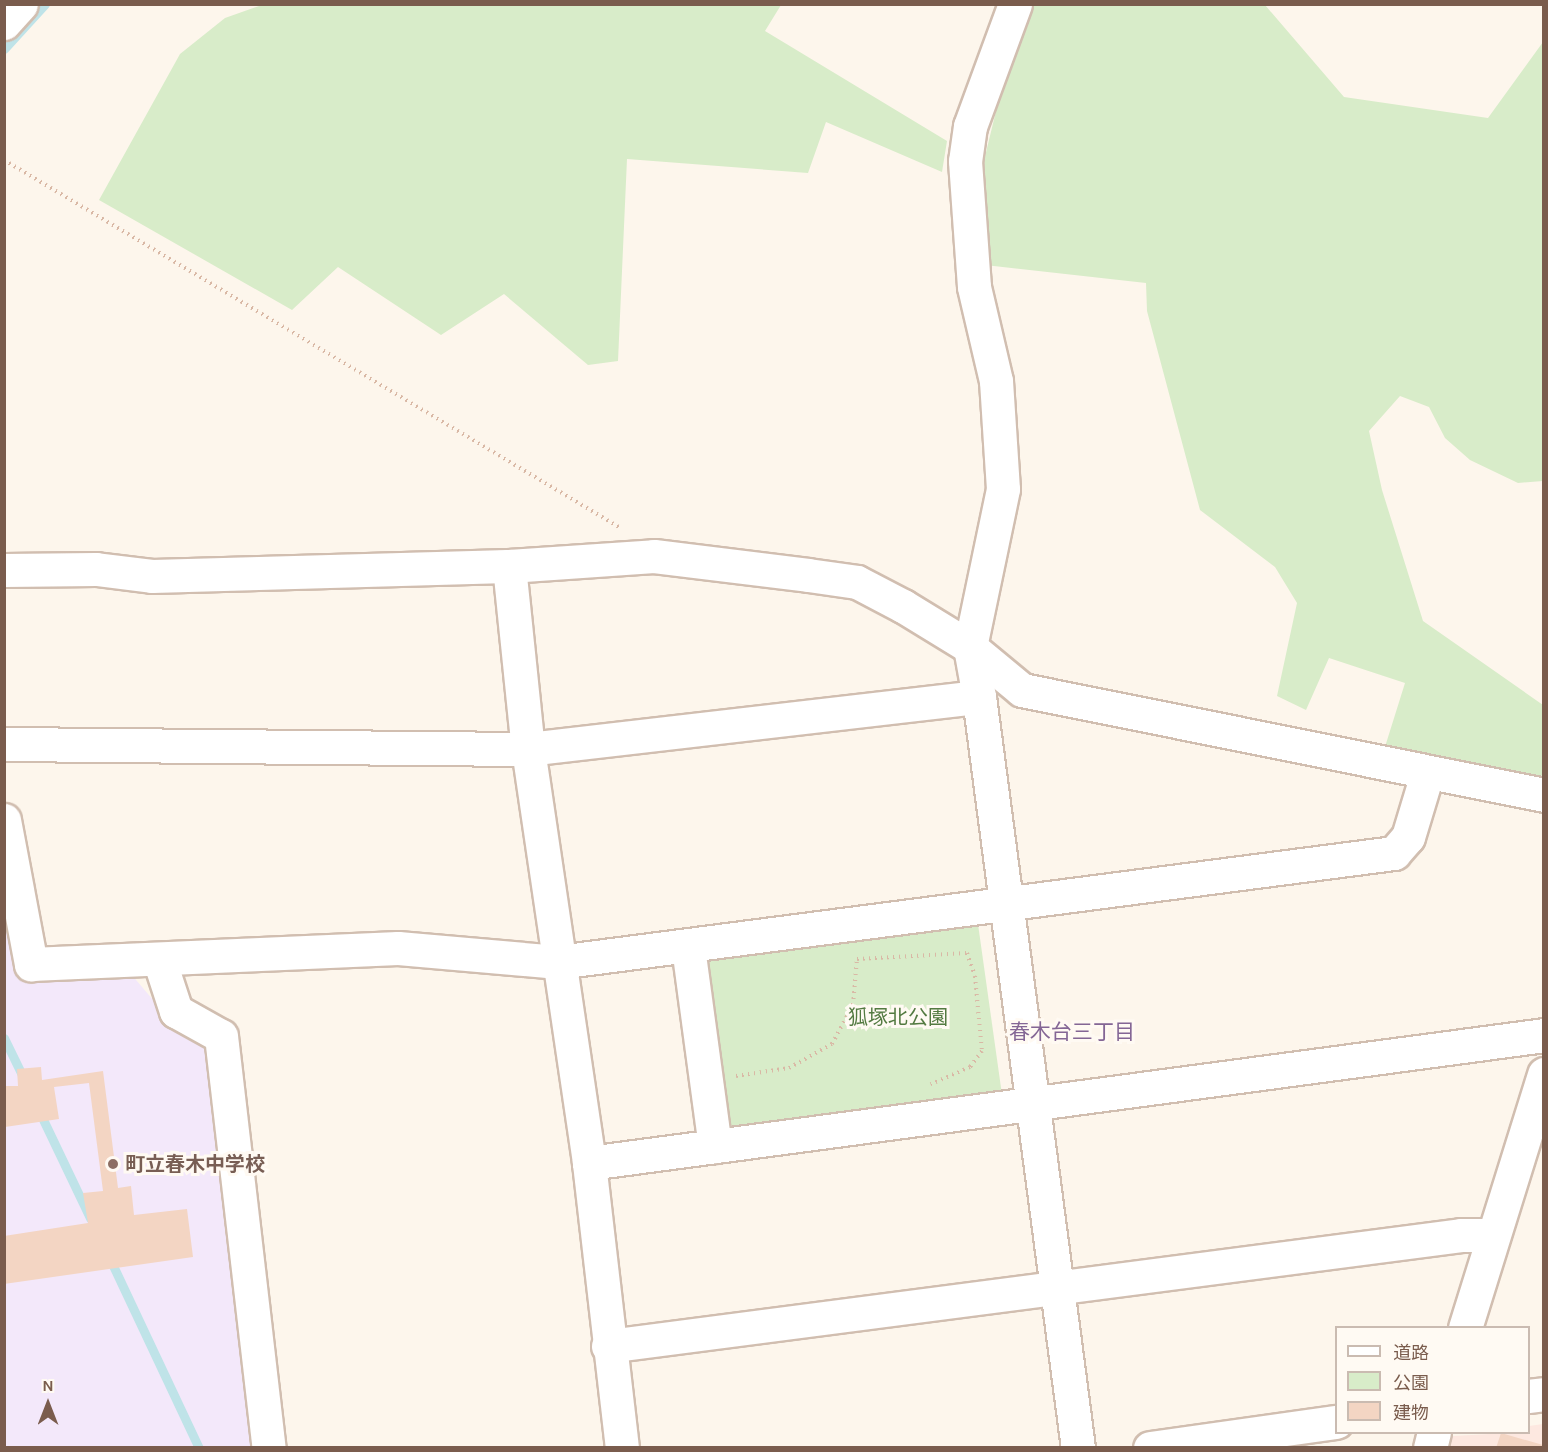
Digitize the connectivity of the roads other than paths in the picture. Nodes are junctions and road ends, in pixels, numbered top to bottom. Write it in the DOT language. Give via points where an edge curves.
graph roads {
  1 [pos="21,4"];
  2 [pos="1015,4"];
  3 [pos="4,22"];
  4 [pos="509,566"];
  5 [pos="4,570"];
  6 [pos="970,647"];
  7 [pos="979,697"];
  8 [pos="4,744"];
  9 [pos="528,749"];
  10 [pos="1427,774"];
  11 [pos="1544,795"];
  12 [pos="4,820"];
  13 [pos="6,855"];
  14 [pos="1006,905"];
  15 [pos="688,947"];
  16 [pos="159,959"];
  17 [pos="558,962"];
  18 [pos="1544,1035"];
  19 [pos="1544,1074"];
  20 [pos="1034,1104"];
  21 [pos="715,1146"];
  22 [pos="589,1163"];
  23 [pos="1492,1235"];
  24 [pos="1056,1286"];
  25 [pos="1466,1326"];
  26 [pos="608,1346"];
  27 [pos="1335,1422"];
  28 [pos="269,1448"];
  29 [pos="622,1448"];
  30 [pos="1078,1448"];
  31 [pos="1150,1448"];
  1 -- 3 [label="street"];
  2 -- 6 [label="street" via="974,116 965,162 974,287 996,381 1003,489"];
  4 -- 5 [label="street" via="152,576 96,569"];
  4 -- 6 [label="street" via="654,556 857,582"];
  4 -- 9 [label="street"];
  6 -- 7 [label="street"];
  6 -- 10 [label="street" via="1022,690"];
  7 -- 9 [label="street"];
  7 -- 14 [label="street"];
  8 -- 9 [label="street"];
  9 -- 17 [label="street"];
  10 -- 11 [label="street"];
  10 -- 14 [label="street" via="1408,837 1394,853"];
  12 -- 13 [label="street"];
  13 -- 16 [label="street" via="32,964"];
  14 -- 15 [label="street"];
  14 -- 20 [label="street"];
  15 -- 17 [label="street"];
  15 -- 21 [label="street"];
  16 -- 17 [label="street" via="398,948"];
  16 -- 28 [label="street" via="176,1011 221,1036"];
  17 -- 22 [label="street"];
  18 -- 20 [label="street"];
  19 -- 23 [label="street"];
  20 -- 21 [label="street"];
  20 -- 24 [label="street"];
  21 -- 22 [label="street"];
  22 -- 26 [label="street"];
  23 -- 24 [label="street" via="1461,1234"];
  23 -- 25 [label="street"];
  24 -- 26 [label="street"];
  24 -- 30 [label="street"];
  26 -- 29 [label="street"];
  27 -- 31 [label="street"];
}
